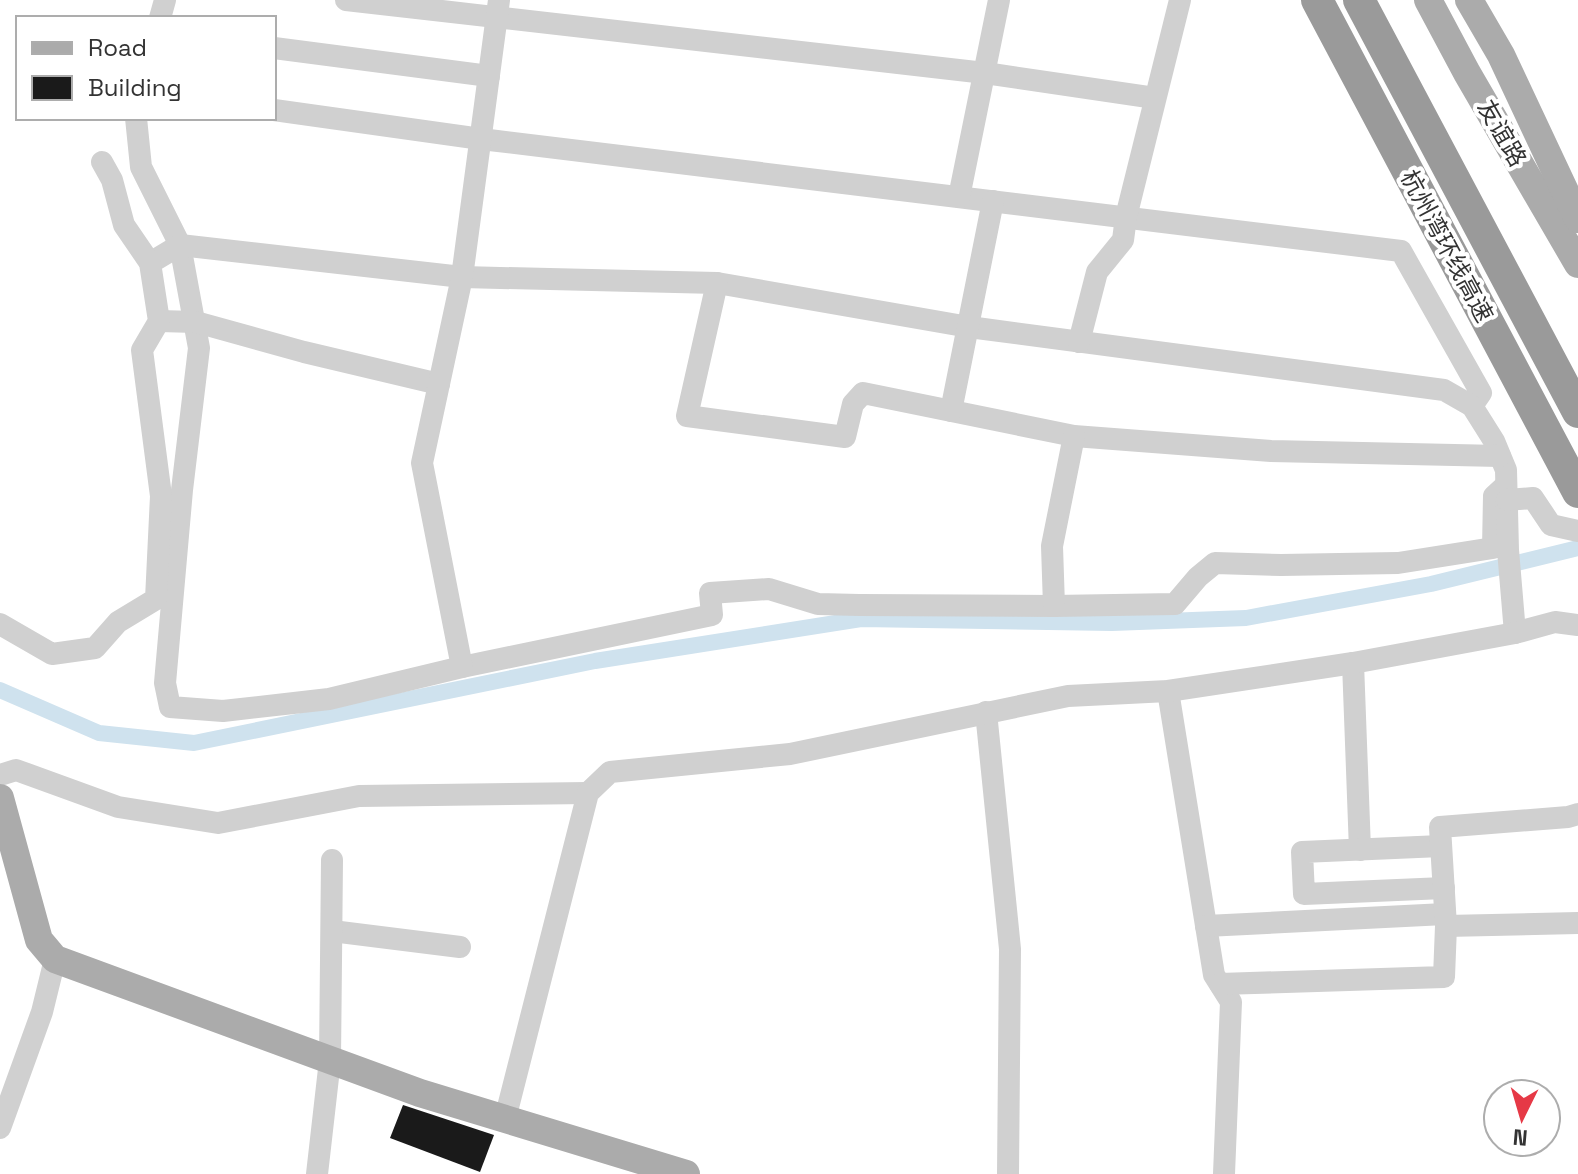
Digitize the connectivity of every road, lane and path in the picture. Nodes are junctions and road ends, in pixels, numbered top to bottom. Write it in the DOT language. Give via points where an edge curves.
graph roads {
  1 [pos="346,0"];
  2 [pos="999,0"];
  3 [pos="1180,0"];
  4 [pos="1317,0"];
  5 [pos="1359,0"];
  6 [pos="1428,0"];
  7 [pos="1469,0"];
  8 [pos="498,9"];
  9 [pos="276,48"];
  10 [pos="985,73"];
  11 [pos="489,76"];
  12 [pos="1155,98"];
  13 [pos="276,110"];
  14 [pos="136,120"];
  15 [pos="481,139"];
  16 [pos="102,162"];
  17 [pos="959,197"];
  18 [pos="993,201"];
  19 [pos="1126,217"];
  20 [pos="1578,219"];
  21 [pos="166,253"];
  22 [pos="1578,264"];
  23 [pos="462,277"];
  24 [pos="717,283"];
  25 [pos="178,322"];
  26 [pos="969,327"];
  27 [pos="1079,342"];
  28 [pos="439,384"];
  29 [pos="1472,406"];
  30 [pos="951,411"];
  31 [pos="1578,412"];
  32 [pos="1074,436"];
  33 [pos="1500,456"];
  34 [pos="1578,492"];
  35 [pos="1507,493"];
  36 [pos="1578,531"];
  37 [pos="1054,606"];
  38 [pos="0,624"];
  39 [pos="1578,625"];
  40 [pos="1515,633"];
  41 [pos="1353,663"];
  42 [pos="462,667"];
  43 [pos="1168,691"];
  44 [pos="986,712"];
  45 [pos="0,775"];
  46 [pos="588,793"];
  47 [pos="0,798"];
  48 [pos="1578,814"];
  49 [pos="1441,846"];
  50 [pos="1360,850"];
  51 [pos="332,860"];
  52 [pos="1444,888"];
  53 [pos="1446,920"];
  54 [pos="1578,923"];
  55 [pos="1206,926"];
  56 [pos="332,931"];
  57 [pos="460,947"];
  58 [pos="55,959"];
  59 [pos="1220,984"];
  60 [pos="330,1060"];
  61 [pos="505,1119"];
  62 [pos="0,1128"];
  63 [pos="317,1174"];
  64 [pos="686,1174"];
  65 [pos="1008,1174"];
  66 [pos="1224,1174"];
  1 -- 8 [label="street"];
  2 -- 10 [label="street"];
  3 -- 12 [label="street"];
  4 -- 34 [label="highway, 杭州湾环线高速"];
  5 -- 31 [label="highway, 杭州湾环线高速"];
  6 -- 22 [label="main road, 友谊路"];
  7 -- 20 [label="main road, 友谊路" via="1501,55"];
  8 -- 10 [label="street"];
  8 -- 11 [label="street"];
  9 -- 11 [label="street"];
  10 -- 12 [label="street"];
  10 -- 17 [label="street"];
  11 -- 15 [label="street"];
  12 -- 19 [label="street"];
  13 -- 15 [label="street"];
  14 -- 21 [label="street" via="141,167"];
  15 -- 17 [label="street"];
  15 -- 23 [label="street"];
  16 -- 21 [label="street" via="124,225"];
  17 -- 18 [label="street"];
  18 -- 19 [label="street"];
  18 -- 26 [label="street"];
  19 -- 27 [label="street" via="1123,240 1097,272"];
  19 -- 29 [label="street" via="1401,251 1481,393"];
  21 -- 23 [label="street"];
  21 -- 25 [label="street"];
  21 -- 25 [label="street"];
  23 -- 24 [label="street"];
  23 -- 28 [label="street"];
  24 -- 26 [label="street"];
  24 -- 30 [label="street" via="687,416 845,437 853,404 863,393"];
  25 -- 28 [label="street"];
  25 -- 38 [label="street" via="142,350 161,496 156,599 118,622 95,648 52,654"];
  25 -- 42 [label="street" via="199,348 165,683 170,707 223,711 329,699"];
  26 -- 27 [label="street"];
  26 -- 30 [label="street"];
  27 -- 29 [label="street" via="1444,390"];
  28 -- 42 [label="street" via="422,463"];
  29 -- 33 [label="street"];
  30 -- 32 [label="street"];
  32 -- 33 [label="street" via="1271,451"];
  32 -- 37 [label="street" via="1052,546"];
  33 -- 35 [label="street"];
  35 -- 36 [label="street" via="1533,498 1551,525"];
  35 -- 37 [label="street" via="1494,496 1493,548 1398,563 1215,563 1175,604"];
  35 -- 40 [label="street"];
  37 -- 42 [label="street" via="818,604 769,589 710,593 712,615"];
  39 -- 40 [label="street" via="1555,622"];
  40 -- 41 [label="street"];
  41 -- 43 [label="street"];
  41 -- 50 [label="street"];
  43 -- 44 [label="street" via="1068,696"];
  43 -- 55 [label="street"];
  44 -- 46 [label="street" via="790,754 610,772"];
  44 -- 65 [label="street" via="1010,949"];
  45 -- 46 [label="street" via="16,770 118,807 218,823 359,796"];
  46 -- 61 [label="street"];
  47 -- 58 [label="main road" via="39,940"];
  48 -- 49 [label="street" via="1440,827"];
  49 -- 50 [label="street"];
  49 -- 52 [label="street"];
  50 -- 52 [label="street" via="1302,852 1304,894"];
  51 -- 56 [label="street"];
  52 -- 53 [label="street"];
  53 -- 54 [label="street"];
  53 -- 55 [label="street"];
  53 -- 59 [label="street" via="1444,977"];
  55 -- 59 [label="street"];
  56 -- 57 [label="street"];
  56 -- 60 [label="street"];
  58 -- 60 [label="main road"];
  58 -- 62 [label="street" via="42,1012"];
  59 -- 66 [label="street" via="1231,1002"];
  60 -- 61 [label="main road"];
  60 -- 63 [label="street"];
  61 -- 64 [label="main road"];
}
